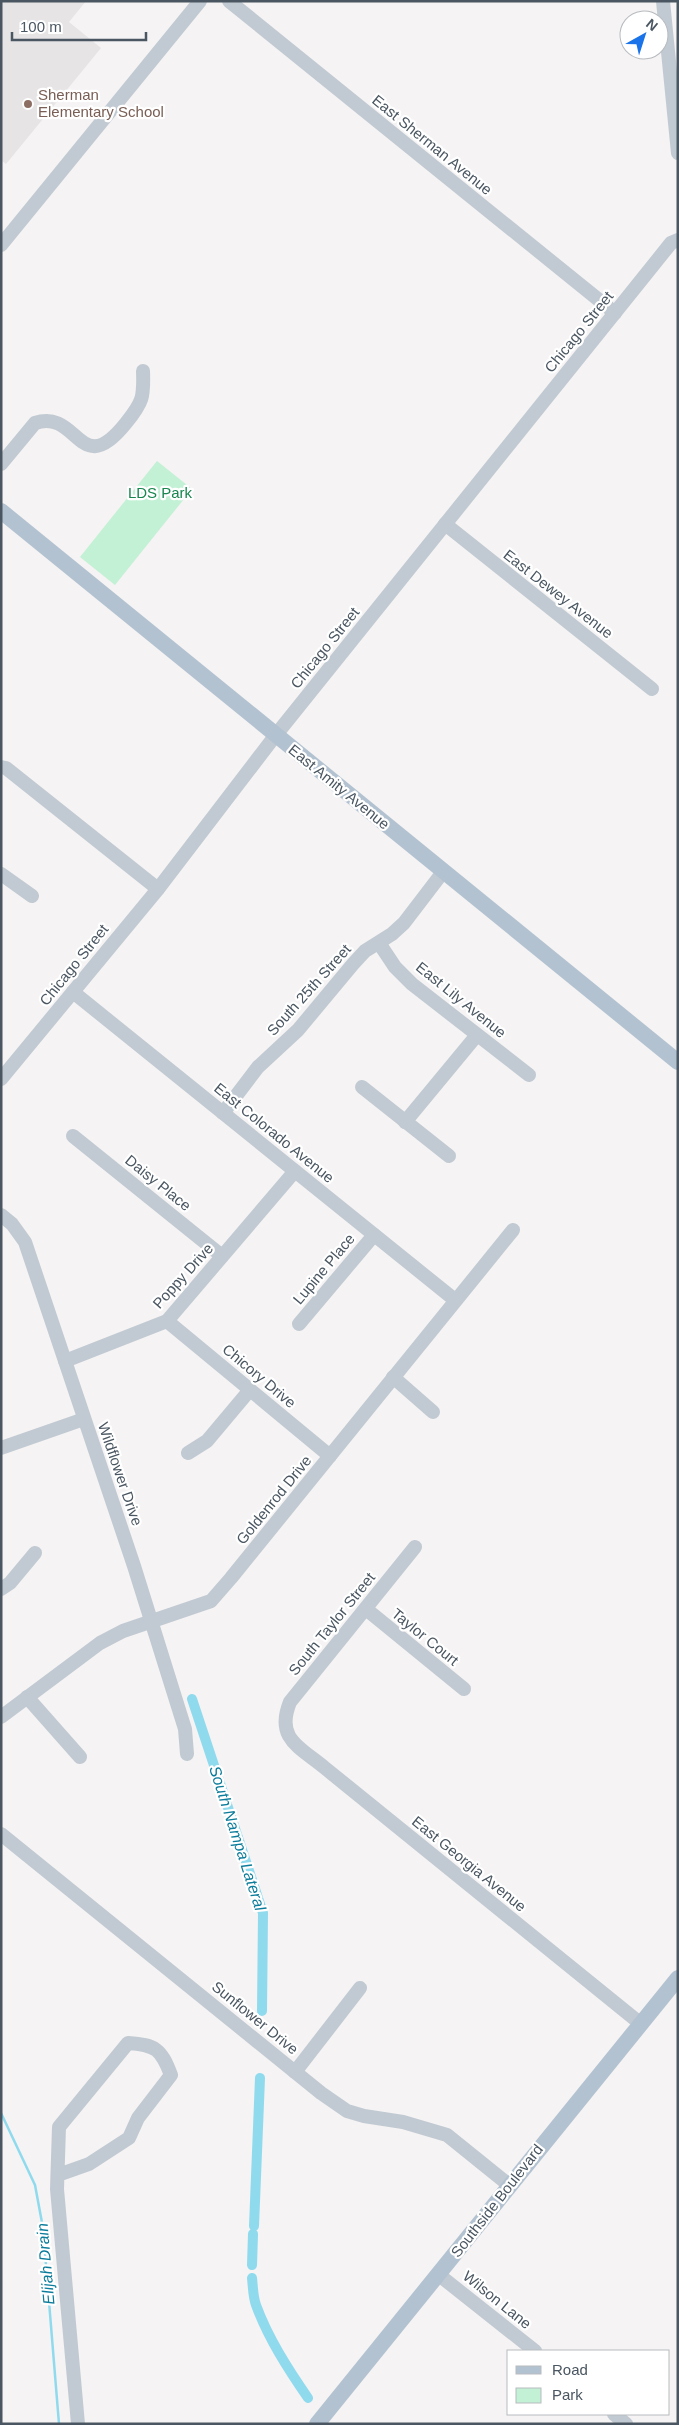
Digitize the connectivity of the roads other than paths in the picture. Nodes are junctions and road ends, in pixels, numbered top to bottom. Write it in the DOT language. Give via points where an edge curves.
graph roads {
  1 [pos="200,1"];
  2 [pos="230,1"];
  3 [pos="663,1"];
  4 [pos="678,153"];
  5 [pos="678,240"];
  6 [pos="1,245"];
  7 [pos="615,313"];
  8 [pos="143,371"];
  9 [pos="1,464"];
  10 [pos="1,511"];
  11 [pos="444,524"];
  12 [pos="652,689"];
  13 [pos="275,736"];
  14 [pos="1,767"];
  15 [pos="443,872"];
  16 [pos="1,874"];
  17 [pos="158,888"];
  18 [pos="32,896"];
  19 [pos="379,943"];
  20 [pos="73,992"];
  21 [pos="477,1035"];
  22 [pos="678,1062"];
  23 [pos="529,1076"];
  24 [pos="1,1079"];
  25 [pos="362,1087"];
  26 [pos="223,1113"];
  27 [pos="405,1122"];
  28 [pos="73,1136"];
  29 [pos="449,1156"];
  30 [pos="295,1171"];
  31 [pos="1,1214"];
  32 [pos="513,1230"];
  33 [pos="374,1235"];
  34 [pos="222,1256"];
  35 [pos="455,1300"];
  36 [pos="167,1320"];
  37 [pos="299,1324"];
  38 [pos="65,1361"];
  39 [pos="394,1377"];
  40 [pos="249,1390"];
  41 [pos="433,1412"];
  42 [pos="84,1419"];
  43 [pos="1,1448"];
  44 [pos="188,1453"];
  45 [pos="330,1456"];
  46 [pos="415,1547"];
  47 [pos="35,1552"];
  48 [pos="1,1589"];
  49 [pos="366,1609"];
  50 [pos="151,1621"];
  51 [pos="464,1689"];
  52 [pos="28,1697"];
  53 [pos="1,1717"];
  54 [pos="284,1725"];
  55 [pos="187,1754"];
  56 [pos="80,1758"];
  57 [pos="1,1834"];
  58 [pos="678,1978"];
  59 [pos="360,1988"];
  60 [pos="640,2024"];
  61 [pos="295,2072"];
  62 [pos="58,2175"];
  63 [pos="509,2185"];
  64 [pos="439,2275"];
  65 [pos="534,2350"];
  66 [pos="615,2415"];
  67 [pos="78,2424"];
  68 [pos="317,2424"];
  69 [pos="626,2424"];
  1 -- 6 [label="street"];
  2 -- 7 [label="street, East Sherman Avenue"];
  3 -- 4 [label="street"];
  5 -- 7 [label="street, Chicago Street" via="671,243"];
  7 -- 11 [label="street, Chicago Street"];
  8 -- 9 [label="street" via="141,404 107,444 94,447 53,421 41,422 32,427"];
  10 -- 13 [label="main road, East Amity Avenue"];
  11 -- 12 [label="street, East Dewey Avenue"];
  11 -- 13 [label="street, Chicago Street"];
  13 -- 15 [label="main road, East Amity Avenue"];
  13 -- 17 [label="street, Chicago Street"];
  14 -- 17 [label="street"];
  15 -- 19 [label="street, South 25th Street" via="404,923"];
  15 -- 22 [label="main road, East Amity Avenue"];
  16 -- 18 [label="street"];
  17 -- 20 [label="street, Chicago Street"];
  19 -- 21 [label="street, East Lily Avenue" via="395,967 412,984"];
  19 -- 26 [label="street, South 25th Street" via="365,951 298,1030 258,1067"];
  20 -- 24 [label="street, Chicago Street"];
  20 -- 26 [label="street, East Colorado Avenue"];
  21 -- 23 [label="street, East Lily Avenue"];
  21 -- 27 [label="street"];
  25 -- 27 [label="street"];
  26 -- 30 [label="street, East Colorado Avenue"];
  27 -- 29 [label="street"];
  28 -- 34 [label="street, Daisy Place"];
  30 -- 33 [label="street, East Colorado Avenue"];
  30 -- 34 [label="street, Poppy Drive"];
  31 -- 38 [label="street, Wildflower Drive" via="25,1242"];
  32 -- 35 [label="street, Goldenrod Drive"];
  33 -- 35 [label="street, East Colorado Avenue"];
  33 -- 37 [label="street, Lupine Place"];
  34 -- 36 [label="street, Poppy Drive"];
  35 -- 39 [label="street, Goldenrod Drive"];
  36 -- 38 [label="street, Poppy Drive"];
  36 -- 40 [label="street, Chicory Drive"];
  38 -- 42 [label="street, Wildflower Drive"];
  39 -- 41 [label="street"];
  39 -- 45 [label="street, Goldenrod Drive"];
  40 -- 44 [label="street" via="207,1440"];
  40 -- 45 [label="street, Chicory Drive"];
  42 -- 43 [label="street"];
  42 -- 50 [label="street, Wildflower Drive"];
  45 -- 50 [label="street, Goldenrod Drive" via="211,1601"];
  46 -- 49 [label="street, South Taylor Street"];
  47 -- 48 [label="street" via="10,1583"];
  49 -- 51 [label="street, Taylor Court"];
  49 -- 54 [label="street, South Taylor Street" via="290,1702"];
  50 -- 52 [label="street, Goldenrod Drive" via="100,1643"];
  50 -- 55 [label="street, Wildflower Drive" via="185,1729"];
  52 -- 53 [label="street, Goldenrod Drive"];
  52 -- 56 [label="street"];
  54 -- 60 [label="street, East Georgia Avenue" via="290,1739"];
  57 -- 61 [label="street, Sunflower Drive"];
  58 -- 60 [label="main road, Southside Boulevard"];
  59 -- 61 [label="street"];
  60 -- 63 [label="main road, Southside Boulevard"];
  61 -- 63 [label="street, Sunflower Drive" via="347,2111 447,2135"];
  62 -- 62 [label="street" via="59,2127 128,2043 148,2044 164,2057 171,2075 138,2118 129,2138 89,2164"];
  62 -- 67 [label="street" via="56,2189"];
  63 -- 64 [label="main road, Southside Boulevard"];
  64 -- 65 [label="street, Wilson Lane"];
  64 -- 68 [label="main road, Southside Boulevard"];
  66 -- 69 [label="street"];
}
